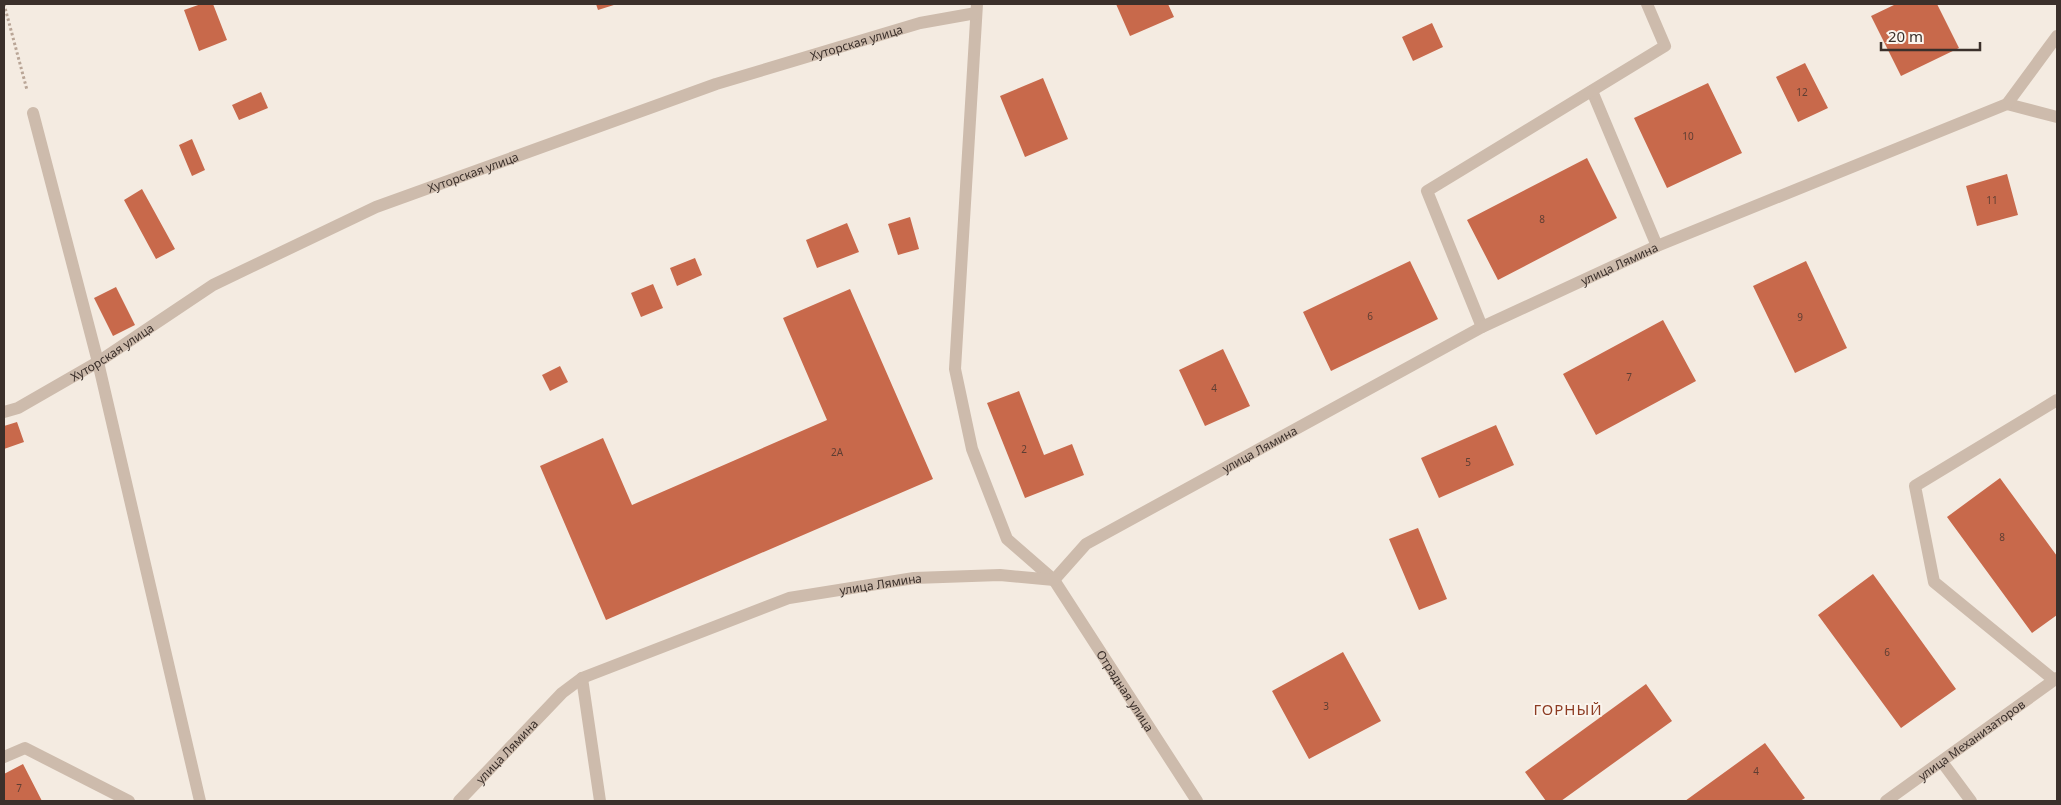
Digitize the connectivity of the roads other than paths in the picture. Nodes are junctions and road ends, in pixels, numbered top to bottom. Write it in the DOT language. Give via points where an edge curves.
graph roads {
  1 [pos="1647,4"];
  2 [pos="977,8"];
  3 [pos="2057,36"];
  4 [pos="1592,91"];
  5 [pos="2006,104"];
  6 [pos="33,113"];
  7 [pos="2057,117"];
  8 [pos="1657,246"];
  9 [pos="1482,327"];
  10 [pos="98,362"];
  11 [pos="2057,400"];
  12 [pos="4,412"];
  13 [pos="1054,580"];
  14 [pos="582,678"];
  15 [pos="2056,679"];
  16 [pos="4,757"];
  17 [pos="1942,762"];
  18 [pos="129,801"];
  19 [pos="200,801"];
  20 [pos="458,801"];
  21 [pos="600,801"];
  22 [pos="1197,801"];
  23 [pos="1886,801"];
  24 [pos="1971,801"];
  1 -- 4 [label="street" via="1665,46"];
  2 -- 10 [label="street, Хуторская улица" via="716,84 376,207 213,285"];
  2 -- 13 [label="street, Отрадная улица" via="955,368 972,449 1007,539"];
  3 -- 5 [label="street"];
  4 -- 8 [label="street"];
  4 -- 9 [label="street" via="1427,191"];
  5 -- 7 [label="street"];
  5 -- 8 [label="street, улица Лямина"];
  6 -- 10 [label="street"];
  8 -- 9 [label="street, улица Лямина"];
  9 -- 13 [label="street, улица Лямина" via="1086,544"];
  10 -- 12 [label="street, Хуторская улица" via="18,408"];
  10 -- 19 [label="street"];
  11 -- 15 [label="street" via="1915,486 1934,582"];
  13 -- 14 [label="street, улица Лямина" via="1000,575 914,578 789,598"];
  13 -- 22 [label="street, Отрадная улица"];
  14 -- 20 [label="street, улица Лямина" via="562,693"];
  14 -- 21 [label="street"];
  15 -- 17 [label="street, улица Механизаторов"];
  16 -- 18 [label="street" via="26,748"];
  17 -- 23 [label="street, улица Механизаторов"];
  17 -- 24 [label="street"];
}
